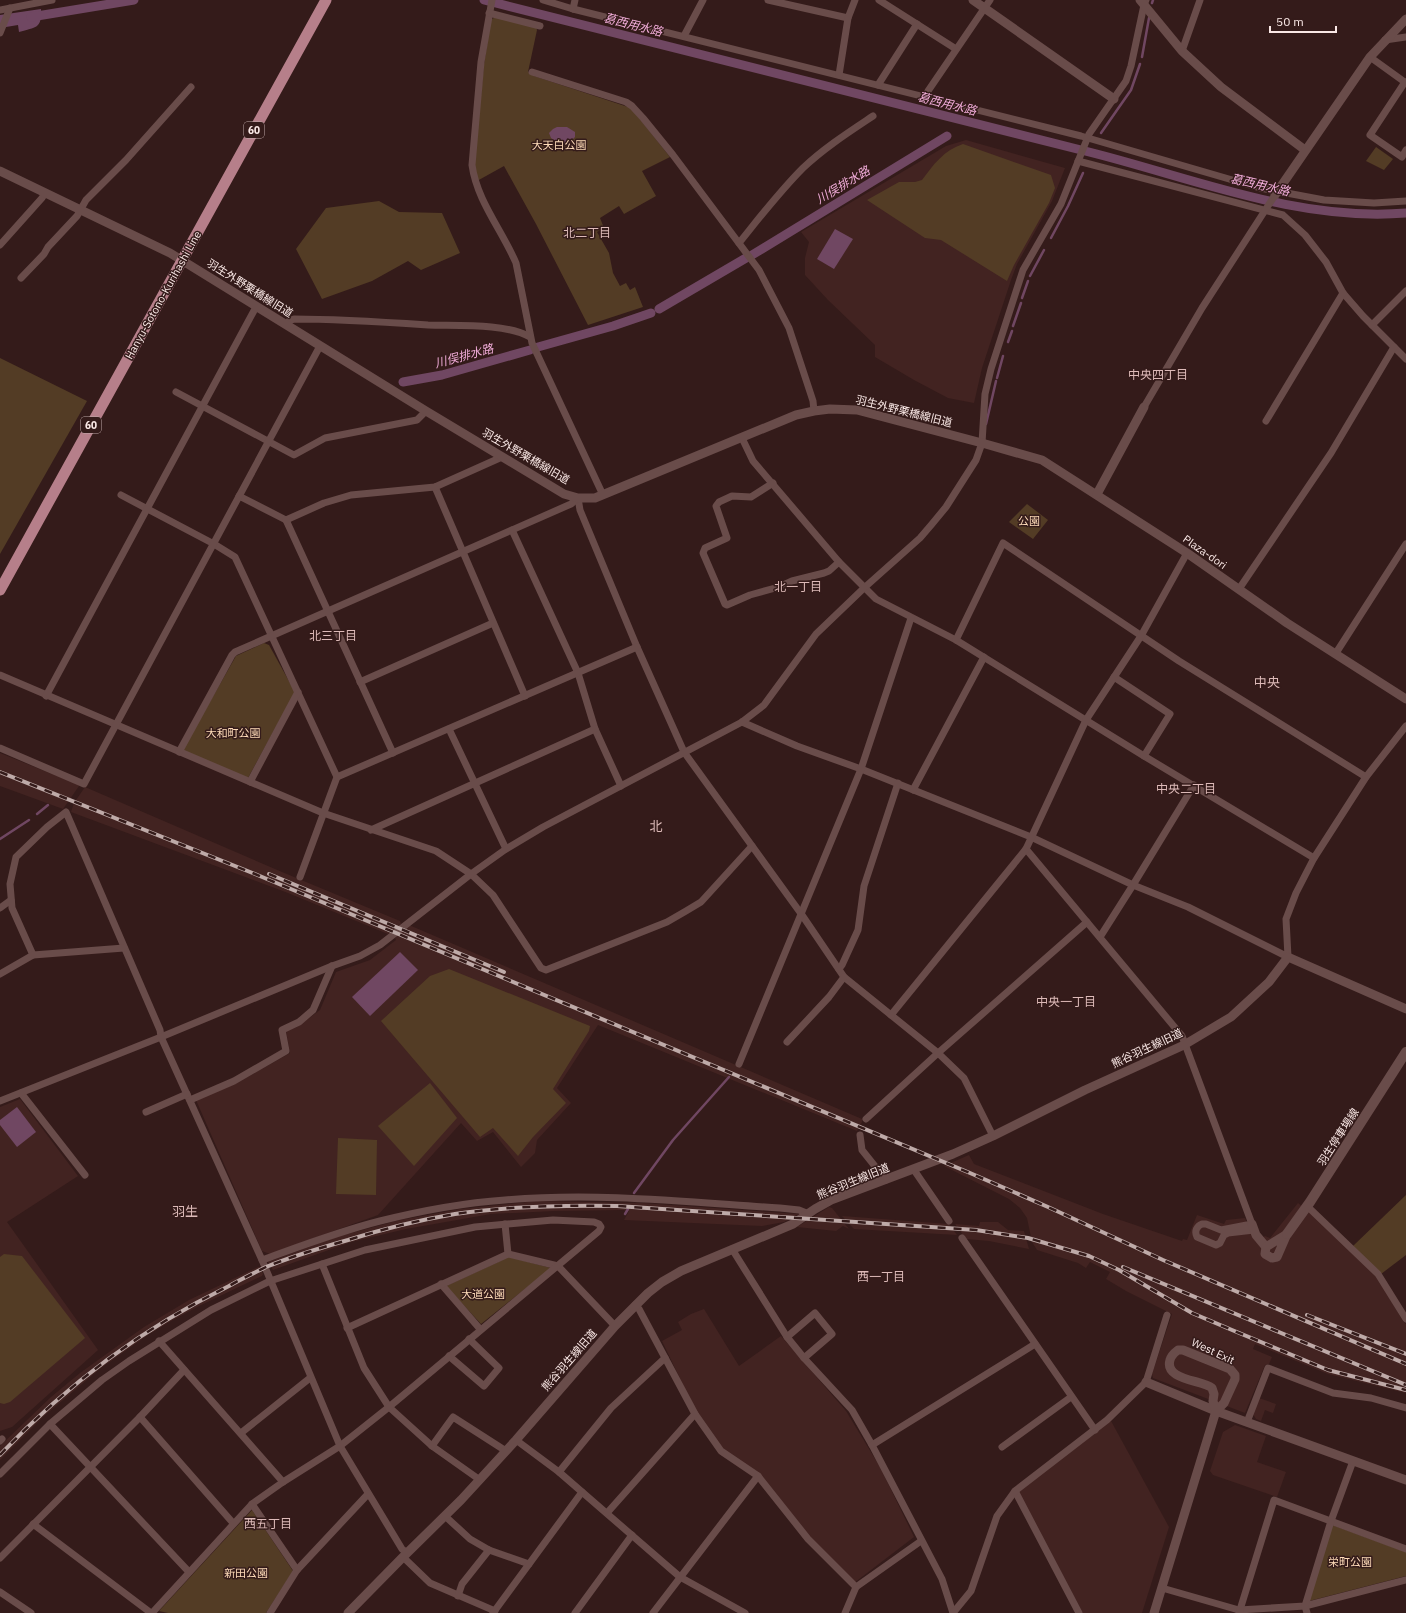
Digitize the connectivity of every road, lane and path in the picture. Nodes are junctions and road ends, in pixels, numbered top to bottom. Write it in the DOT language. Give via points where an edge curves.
graph roads {
  1 [pos="52,0"];
  2 [pos="326,0"];
  3 [pos="492,0"];
  4 [pos="543,0"];
  5 [pos="574,0"];
  6 [pos="703,0"];
  7 [pos="768,0"];
  8 [pos="855,0"];
  9 [pos="879,0"];
  10 [pos="972,0"];
  11 [pos="990,0"];
  12 [pos="1200,0"];
  13 [pos="1143,2"];
  14 [pos="19,3"];
  15 [pos="984,8"];
  16 [pos="572,9"];
  17 [pos="0,10"];
  18 [pos="8,11"];
  19 [pos="490,11"];
  20 [pos="848,18"];
  21 [pos="1406,19"];
  22 [pos="917,24"];
  23 [pos="540,26"];
  24 [pos="0,32"];
  25 [pos="684,36"];
  26 [pos="1406,37"];
  27 [pos="1384,40"];
  28 [pos="956,49"];
  29 [pos="1182,51"];
  30 [pos="1370,57"];
  31 [pos="532,72"];
  32 [pos="838,75"];
  33 [pos="1406,82"];
  34 [pos="878,85"];
  35 [pos="191,88"];
  36 [pos="926,97"];
  37 [pos="1114,99"];
  38 [pos="873,116"];
  39 [pos="1086,140"];
  40 [pos="1305,150"];
  41 [pos="1406,150"];
  42 [pos="1078,159"];
  43 [pos="0,171"];
  44 [pos="45,193"];
  45 [pos="1276,193"];
  46 [pos="1406,201"];
  47 [pos="80,209"];
  48 [pos="1265,211"];
  49 [pos="739,243"];
  50 [pos="0,245"];
  51 [pos="182,260"];
  52 [pos="21,278"];
  53 [pos="1406,291"];
  54 [pos="1343,293"];
  55 [pos="256,307"];
  56 [pos="287,325"];
  57 [pos="1372,325"];
  58 [pos="531,340"];
  59 [pos="320,346"];
  60 [pos="1394,347"];
  61 [pos="1406,359"];
  62 [pos="176,392"];
  63 [pos="202,406"];
  64 [pos="1144,408"];
  65 [pos="426,411"];
  66 [pos="814,411"];
  67 [pos="1266,421"];
  68 [pos="742,438"];
  69 [pos="268,441"];
  70 [pos="982,443"];
  71 [pos="502,457"];
  72 [pos="773,483"];
  73 [pos="435,487"];
  74 [pos="1097,494"];
  75 [pos="121,495"];
  76 [pos="603,495"];
  77 [pos="238,496"];
  78 [pos="578,498"];
  79 [pos="147,509"];
  80 [pos="286,520"];
  81 [pos="512,530"];
  82 [pos="214,544"];
  83 [pos="1406,544"];
  84 [pos="463,552"];
  85 [pos="1187,553"];
  86 [pos="839,562"];
  87 [pos="864,588"];
  88 [pos="1239,589"];
  89 [pos="0,590"];
  90 [pos="328,611"];
  91 [pos="912,618"];
  92 [pos="493,623"];
  93 [pos="270,636"];
  94 [pos="1141,636"];
  95 [pos="956,640"];
  96 [pos="637,647"];
  97 [pos="1336,653"];
  98 [pos="984,657"];
  99 [pos="578,673"];
  100 [pos="0,675"];
  101 [pos="1114,677"];
  102 [pos="360,682"];
  103 [pos="298,692"];
  104 [pos="46,696"];
  105 [pos="525,696"];
  106 [pos="1406,699"];
  107 [pos="1086,720"];
  108 [pos="742,722"];
  109 [pos="116,725"];
  110 [pos="1406,726"];
  111 [pos="449,728"];
  112 [pos="595,729"];
  113 [pos="0,748"];
  114 [pos="179,752"];
  115 [pos="684,752"];
  116 [pos="393,753"];
  117 [pos="1144,756"];
  118 [pos="861,769"];
  119 [pos="337,777"];
  120 [pos="1366,777"];
  121 [pos="250,782"];
  122 [pos="475,783"];
  123 [pos="898,783"];
  124 [pos="1194,785"];
  125 [pos="621,786"];
  126 [pos="913,790"];
  127 [pos="323,813"];
  128 [pos="371,830"];
  129 [pos="1031,837"];
  130 [pos="752,846"];
  131 [pos="506,849"];
  132 [pos="1026,849"];
  133 [pos="1314,858"];
  134 [pos="471,874"];
  135 [pos="300,877"];
  136 [pos="1133,885"];
  137 [pos="11,900"];
  138 [pos="0,908"];
  139 [pos="802,915"];
  140 [pos="1087,922"];
  141 [pos="1100,937"];
  142 [pos="124,948"];
  143 [pos="33,955"];
  144 [pos="1288,957"];
  145 [pos="332,966"];
  146 [pos="839,969"];
  147 [pos="0,974"];
  148 [pos="844,977"];
  149 [pos="1406,1009"];
  150 [pos="891,1015"];
  151 [pos="161,1037"];
  152 [pos="787,1042"];
  153 [pos="1184,1045"];
  154 [pos="1406,1052"];
  155 [pos="938,1053"];
  156 [pos="739,1064"];
  157 [pos="21,1092"];
  158 [pos="189,1097"];
  159 [pos="0,1101"];
  160 [pos="146,1112"];
  161 [pos="866,1119"];
  162 [pos="860,1135"];
  163 [pos="993,1136"];
  164 [pos="914,1170"];
  165 [pos="85,1175"];
  166 [pos="886,1180"];
  167 [pos="1308,1206"];
  168 [pos="809,1214"];
  169 [pos="949,1221"];
  170 [pos="505,1224"];
  171 [pos="1253,1227"];
  172 [pos="1288,1234"];
  173 [pos="962,1238"];
  174 [pos="1266,1247"];
  175 [pos="732,1249"];
  176 [pos="508,1254"];
  177 [pos="262,1260"];
  178 [pos="322,1264"];
  179 [pos="558,1266"];
  180 [pos="270,1281"];
  181 [pos="441,1284"];
  182 [pos="635,1305"];
  183 [pos="1167,1316"];
  184 [pos="1406,1319"];
  185 [pos="615,1326"];
  186 [pos="347,1328"];
  187 [pos="480,1329"];
  188 [pos="787,1337"];
  189 [pos="469,1339"];
  190 [pos="159,1341"];
  191 [pos="1035,1344"];
  192 [pos="449,1356"];
  193 [pos="666,1358"];
  194 [pos="804,1358"];
  195 [pos="184,1370"];
  196 [pos="310,1378"];
  197 [pos="1146,1382"];
  198 [pos="1072,1397"];
  199 [pos="389,1407"];
  200 [pos="1406,1408"];
  201 [pos="1216,1411"];
  202 [pos="695,1414"];
  203 [pos="140,1417"];
  204 [pos="1247,1422"];
  205 [pos="50,1424"];
  206 [pos="1095,1430"];
  207 [pos="240,1433"];
  208 [pos="516,1440"];
  209 [pos="872,1445"];
  210 [pos="340,1446"];
  211 [pos="432,1446"];
  212 [pos="1002,1447"];
  213 [pos="506,1451"];
  214 [pos="1353,1461"];
  215 [pos="90,1467"];
  216 [pos="559,1472"];
  217 [pos="0,1474"];
  218 [pos="758,1476"];
  219 [pos="480,1480"];
  220 [pos="1406,1480"];
  221 [pos="284,1482"];
  222 [pos="1015,1491"];
  223 [pos="582,1492"];
  224 [pos="368,1494"];
  225 [pos="252,1504"];
  226 [pos="607,1513"];
  227 [pos="445,1516"];
  228 [pos="1331,1521"];
  229 [pos="233,1523"];
  230 [pos="33,1524"];
  231 [pos="632,1535"];
  232 [pos="921,1541"];
  233 [pos="1406,1549"];
  234 [pos="489,1550"];
  235 [pos="405,1555"];
  236 [pos="0,1558"];
  237 [pos="529,1564"];
  238 [pos="297,1570"];
  239 [pos="189,1572"];
  240 [pos="680,1578"];
  241 [pos="1406,1580"];
  242 [pos="856,1588"];
  243 [pos="1162,1588"];
  244 [pos="0,1592"];
  245 [pos="458,1596"];
  246 [pos="1306,1610"];
  247 [pos="494,1612"];
  248 [pos="741,1612"];
  249 [pos="1239,1612"];
  250 [pos="31,1613"];
  251 [pos="152,1613"];
  252 [pos="270,1613"];
  253 [pos="348,1613"];
  254 [pos="575,1613"];
  255 [pos="653,1613"];
  256 [pos="845,1613"];
  257 [pos="953,1613"];
  258 [pos="1079,1613"];
  259 [pos="1154,1613"];
  1 -- 14 [label="street"];
  2 -- 51 [label="main road, Hanyu-Sotono-Kurihashi Line / 60"];
  3 -- 19 [label="street"];
  4 -- 16 [label="street"];
  5 -- 16 [label="street"];
  6 -- 25 [label="street"];
  7 -- 20 [label="street"];
  8 -- 20 [label="street"];
  9 -- 22 [label="street"];
  10 -- 15 [label="street"];
  11 -- 15 [label="street"];
  12 -- 29 [label="street"];
  13 -- 29 [label="street"];
  13 -- 37 [label="street" via="1131,66 1126,81"];
  14 -- 18 [label="street"];
  15 -- 28 [label="street"];
  15 -- 37 [label="street"];
  16 -- 25 [label="street"];
  17 -- 18 [label="street"];
  18 -- 24 [label="street"];
  19 -- 23 [label="street"];
  19 -- 58 [label="street" via="481,62 472,165 482,199 516,263"];
  20 -- 32 [label="street"];
  21 -- 27 [label="street"];
  22 -- 28 [label="street"];
  22 -- 34 [label="street"];
  25 -- 32 [label="street"];
  26 -- 27 [label="street"];
  27 -- 30 [label="street"];
  28 -- 36 [label="street"];
  29 -- 40 [label="street" via="1221,87"];
  30 -- 33 [label="street"];
  30 -- 40 [label="street"];
  31 -- 49 [label="street" via="629,103 673,155"];
  32 -- 34 [label="street"];
  33 -- 41 [label="street" via="1370,135 1402,156"];
  34 -- 36 [label="street"];
  35 -- 47 [label="street"];
  36 -- 39 [label="street"];
  37 -- 39 [label="street"];
  38 -- 49 [label="street" via="803,168"];
  39 -- 42 [label="street"];
  39 -- 45 [label="street"];
  40 -- 45 [label="street"];
  42 -- 48 [label="street"];
  42 -- 70 [label="street" via="1061,204 1023,270 985,394"];
  43 -- 44 [label="street, 羽生外野栗橋線旧道"];
  44 -- 47 [label="street, 羽生外野栗橋線旧道"];
  44 -- 50 [label="street"];
  45 -- 46 [label="street" via="1324,200"];
  45 -- 48 [label="street"];
  47 -- 51 [label="street, 羽生外野栗橋線旧道"];
  47 -- 52 [label="street" via="77,216"];
  48 -- 54 [label="street" via="1283,215 1305,235 1326,262"];
  48 -- 64 [label="street" via="1202,308"];
  49 -- 66 [label="street" via="759,270 789,328"];
  51 -- 55 [label="street, 羽生外野栗橋線旧道"];
  51 -- 89 [label="main road, Hanyu-Sotono-Kurihashi Line / 60"];
  53 -- 57 [label="street"];
  54 -- 57 [label="street"];
  54 -- 67 [label="street"];
  55 -- 56 [label="street, 羽生外野栗橋線旧道"];
  55 -- 63 [label="street"];
  56 -- 58 [label="street" via="294,319 490,328 519,331"];
  56 -- 59 [label="street, 羽生外野栗橋線旧道"];
  57 -- 60 [label="street"];
  58 -- 76 [label="street"];
  59 -- 65 [label="street, 羽生外野栗橋線旧道"];
  59 -- 69 [label="street"];
  60 -- 61 [label="street"];
  60 -- 88 [label="street" via="1331,453"];
  62 -- 63 [label="street"];
  63 -- 69 [label="street"];
  63 -- 79 [label="street"];
  64 -- 74 [label="street"];
  65 -- 69 [label="street" via="417,420 324,438 294,455"];
  65 -- 71 [label="street, 羽生外野栗橋線旧道"];
  66 -- 68 [label="street, 羽生外野栗橋線旧道" via="796,415"];
  66 -- 70 [label="street, 羽生外野栗橋線旧道" via="857,410"];
  68 -- 72 [label="street" via="753,461"];
  68 -- 76 [label="street, 羽生外野栗橋線旧道"];
  69 -- 77 [label="street"];
  70 -- 74 [label="street, Plaza-dori" via="1042,460"];
  70 -- 87 [label="street" via="972,467 946,507 920,538"];
  71 -- 73 [label="street"];
  71 -- 78 [label="street, 羽生外野栗橋線旧道" via="564,494"];
  72 -- 86 [label="street"];
  72 -- 86 [label="street" via="751,497 732,496 716,506 726,538 703,551 724,604 824,573"];
  73 -- 80 [label="street" via="351,495 324,503"];
  73 -- 84 [label="street"];
  74 -- 85 [label="street, Plaza-dori"];
  75 -- 79 [label="street"];
  76 -- 78 [label="street, 羽生外野栗橋線旧道" via="595,498"];
  77 -- 80 [label="street"];
  77 -- 82 [label="street"];
  78 -- 81 [label="street" via="571,504"];
  78 -- 96 [label="street" via="580,510"];
  79 -- 82 [label="street"];
  79 -- 104 [label="street"];
  80 -- 90 [label="street"];
  81 -- 84 [label="street"];
  81 -- 99 [label="street"];
  82 -- 93 [label="street" via="235,557"];
  82 -- 109 [label="street"];
  83 -- 97 [label="street"];
  84 -- 90 [label="street"];
  84 -- 92 [label="street"];
  85 -- 88 [label="street, Plaza-dori"];
  85 -- 94 [label="street"];
  86 -- 87 [label="street"];
  87 -- 91 [label="street" via="876,599"];
  87 -- 108 [label="street" via="816,634 764,705"];
  88 -- 97 [label="street, Plaza-dori"];
  90 -- 93 [label="street"];
  90 -- 102 [label="street"];
  91 -- 95 [label="street"];
  91 -- 118 [label="street"];
  92 -- 102 [label="street"];
  92 -- 105 [label="street"];
  93 -- 103 [label="street"];
  93 -- 114 [label="street" via="232,655"];
  94 -- 95 [label="street" via="1003,543"];
  94 -- 101 [label="street"];
  94 -- 120 [label="street"];
  95 -- 98 [label="street"];
  96 -- 99 [label="street"];
  96 -- 115 [label="street"];
  97 -- 106 [label="street, Plaza-dori"];
  98 -- 107 [label="street"];
  98 -- 126 [label="street"];
  99 -- 105 [label="street"];
  99 -- 112 [label="street"];
  100 -- 104 [label="street"];
  101 -- 107 [label="street"];
  101 -- 117 [label="street" via="1170,714"];
  102 -- 116 [label="street"];
  103 -- 119 [label="street"];
  103 -- 121 [label="street"];
  104 -- 109 [label="street"];
  105 -- 111 [label="street"];
  107 -- 117 [label="street"];
  107 -- 129 [label="street"];
  108 -- 115 [label="street"];
  108 -- 118 [label="street" via="797,746"];
  109 -- 113 [label="street" via="84,784"];
  109 -- 114 [label="street"];
  110 -- 120 [label="street"];
  111 -- 116 [label="street"];
  111 -- 122 [label="street"];
  112 -- 122 [label="street"];
  112 -- 125 [label="street"];
  114 -- 121 [label="street"];
  115 -- 125 [label="street"];
  115 -- 130 [label="street"];
  116 -- 119 [label="street"];
  117 -- 124 [label="street"];
  118 -- 123 [label="street"];
  118 -- 139 [label="street"];
  119 -- 127 [label="street"];
  120 -- 133 [label="street"];
  121 -- 127 [label="street"];
  122 -- 128 [label="street"];
  122 -- 131 [label="street"];
  123 -- 126 [label="street"];
  123 -- 146 [label="street" via="864,886 858,930"];
  124 -- 133 [label="street"];
  124 -- 136 [label="street"];
  125 -- 131 [label="street"];
  126 -- 129 [label="street"];
  127 -- 128 [label="street"];
  127 -- 135 [label="street"];
  128 -- 134 [label="street" via="436,851"];
  129 -- 132 [label="street"];
  129 -- 136 [label="street"];
  130 -- 134 [label="street" via="700,902 686,912 546,970 541,968 493,895"];
  130 -- 139 [label="street"];
  131 -- 134 [label="street"];
  132 -- 140 [label="street"];
  132 -- 150 [label="street"];
  133 -- 144 [label="street" via="1286,919"];
  134 -- 145 [label="street" via="380,944 360,956"];
  136 -- 141 [label="street"];
  136 -- 144 [label="street" via="1188,907"];
  137 -- 138 [label="street"];
  137 -- 142 [label="street" via="10,884 16,857 66,812"];
  137 -- 143 [label="street" via="12,908"];
  139 -- 146 [label="street"];
  139 -- 156 [label="street"];
  140 -- 141 [label="street"];
  140 -- 155 [label="street"];
  141 -- 153 [label="street" via="1182,1036"];
  142 -- 143 [label="street"];
  142 -- 151 [label="street"];
  143 -- 147 [label="street"];
  144 -- 149 [label="street"];
  144 -- 153 [label="street, 熊谷羽生線旧道" via="1269,982 1236,1012 1218,1026"];
  145 -- 151 [label="street"];
  145 -- 158 [label="street" via="313,1010 299,1022 282,1030 286,1051 234,1081"];
  146 -- 148 [label="street"];
  148 -- 150 [label="street"];
  148 -- 152 [label="street"];
  150 -- 155 [label="street"];
  151 -- 157 [label="street"];
  151 -- 158 [label="street"];
  153 -- 163 [label="street, 熊谷羽生線旧道"];
  153 -- 171 [label="street"];
  154 -- 167 [label="main road, 羽生停車場線"];
  155 -- 161 [label="street"];
  155 -- 163 [label="street" via="964,1078"];
  157 -- 159 [label="street"];
  157 -- 165 [label="street"];
  158 -- 160 [label="street"];
  158 -- 177 [label="street"];
  162 -- 166 [label="street" via="862,1150"];
  163 -- 164 [label="street, 熊谷羽生線旧道"];
  164 -- 166 [label="street, 熊谷羽生線旧道"];
  164 -- 169 [label="street"];
  166 -- 168 [label="street, 熊谷羽生線旧道" via="831,1200"];
  167 -- 172 [label="main road, 羽生停車場線"];
  167 -- 184 [label="street" via="1378,1274"];
  168 -- 175 [label="street, 熊谷羽生線旧道" via="785,1228"];
  168 -- 177 [label="street" via="801,1210 780,1208 625,1197 510,1199 420,1212 379,1221"];
  170 -- 176 [label="street"];
  170 -- 178 [label="street" via="429,1236 365,1250"];
  170 -- 179 [label="street" via="553,1220 599,1224 599,1231"];
  171 -- 171 [label="street" via="1228,1233 1216,1244 1195,1234 1198,1226 1204,1223 1221,1230"];
  171 -- 174 [label="street"];
  172 -- 174 [label="street"];
  172 -- 174 [label="street" via="1277,1257 1272,1258 1265,1254"];
  173 -- 191 [label="street"];
  175 -- 182 [label="street, 熊谷羽生線旧道" via="681,1271 662,1282"];
  175 -- 188 [label="street"];
  176 -- 179 [label="street"];
  176 -- 181 [label="street"];
  177 -- 180 [label="street"];
  178 -- 180 [label="street"];
  178 -- 186 [label="street"];
  179 -- 185 [label="street"];
  179 -- 187 [label="street"];
  180 -- 190 [label="street" via="211,1310"];
  180 -- 196 [label="street"];
  181 -- 186 [label="street"];
  181 -- 187 [label="street"];
  182 -- 185 [label="street, 熊谷羽生線旧道"];
  182 -- 193 [label="street"];
  183 -- 197 [label="street"];
  185 -- 208 [label="street, 熊谷羽生線旧道"];
  186 -- 199 [label="street" via="364,1368"];
  187 -- 189 [label="street"];
  188 -- 194 [label="street"];
  188 -- 194 [label="street" via="814,1313 832,1334"];
  189 -- 192 [label="street"];
  189 -- 192 [label="street" via="499,1368 484,1386"];
  190 -- 195 [label="street"];
  190 -- 205 [label="street" via="102,1380"];
  191 -- 198 [label="street"];
  191 -- 209 [label="street"];
  192 -- 199 [label="street"];
  193 -- 202 [label="street"];
  193 -- 216 [label="street" via="611,1408"];
  194 -- 209 [label="street" via="852,1410"];
  195 -- 203 [label="street"];
  195 -- 207 [label="street"];
  196 -- 207 [label="street"];
  196 -- 210 [label="street"];
  197 -- 201 [label="street"];
  197 -- 206 [label="street"];
  198 -- 206 [label="street"];
  198 -- 212 [label="street"];
  199 -- 210 [label="street"];
  199 -- 211 [label="street"];
  200 -- 204 [label="street" via="1371,1398 1332,1393 1268,1368"];
  201 -- 201 [label="street, West Exit" via="1212,1388 1177,1375 1170,1369 1171,1357 1178,1350 1234,1372 1233,1384 1224,1403"];
  201 -- 204 [label="street"];
  201 -- 243 [label="street"];
  202 -- 218 [label="street" via="721,1451"];
  202 -- 226 [label="street"];
  203 -- 215 [label="street"];
  203 -- 229 [label="street"];
  204 -- 214 [label="street"];
  205 -- 215 [label="street"];
  205 -- 217 [label="street"];
  206 -- 222 [label="street"];
  207 -- 221 [label="street"];
  208 -- 213 [label="street, 熊谷羽生線旧道"];
  208 -- 216 [label="street"];
  209 -- 232 [label="street"];
  210 -- 221 [label="street"];
  210 -- 224 [label="street"];
  211 -- 213 [label="street" via="453,1417"];
  211 -- 219 [label="street"];
  213 -- 219 [label="street, 熊谷羽生線旧道"];
  214 -- 220 [label="street"];
  214 -- 228 [label="street"];
  215 -- 230 [label="street"];
  215 -- 239 [label="street"];
  216 -- 223 [label="street"];
  218 -- 240 [label="street"];
  218 -- 242 [label="street" via="808,1539"];
  219 -- 227 [label="street, 熊谷羽生線旧道"];
  221 -- 225 [label="street"];
  222 -- 257 [label="street" via="997,1516 971,1591"];
  222 -- 258 [label="street"];
  223 -- 226 [label="street"];
  223 -- 237 [label="street"];
  224 -- 235 [label="street"];
  224 -- 238 [label="street"];
  225 -- 229 [label="street"];
  225 -- 238 [label="street"];
  226 -- 231 [label="street"];
  227 -- 234 [label="street" via="470,1539"];
  227 -- 235 [label="street, 熊谷羽生線旧道"];
  228 -- 233 [label="street"];
  228 -- 246 [label="street"];
  228 -- 249 [label="street" via="1274,1500"];
  229 -- 239 [label="street"];
  230 -- 236 [label="street"];
  230 -- 251 [label="street"];
  231 -- 240 [label="street"];
  231 -- 254 [label="street"];
  232 -- 242 [label="street"];
  232 -- 257 [label="street" via="942,1579"];
  234 -- 237 [label="street"];
  234 -- 245 [label="street" via="462,1584"];
  235 -- 245 [label="street" via="430,1583"];
  235 -- 253 [label="street, 熊谷羽生線旧道"];
  237 -- 247 [label="street"];
  238 -- 252 [label="street"];
  239 -- 251 [label="street"];
  240 -- 248 [label="street"];
  240 -- 255 [label="street"];
  241 -- 246 [label="street"];
  242 -- 256 [label="street"];
  243 -- 249 [label="street"];
  243 -- 259 [label="street"];
  244 -- 250 [label="street"];
  245 -- 247 [label="street"];
  246 -- 249 [label="street"];
}
